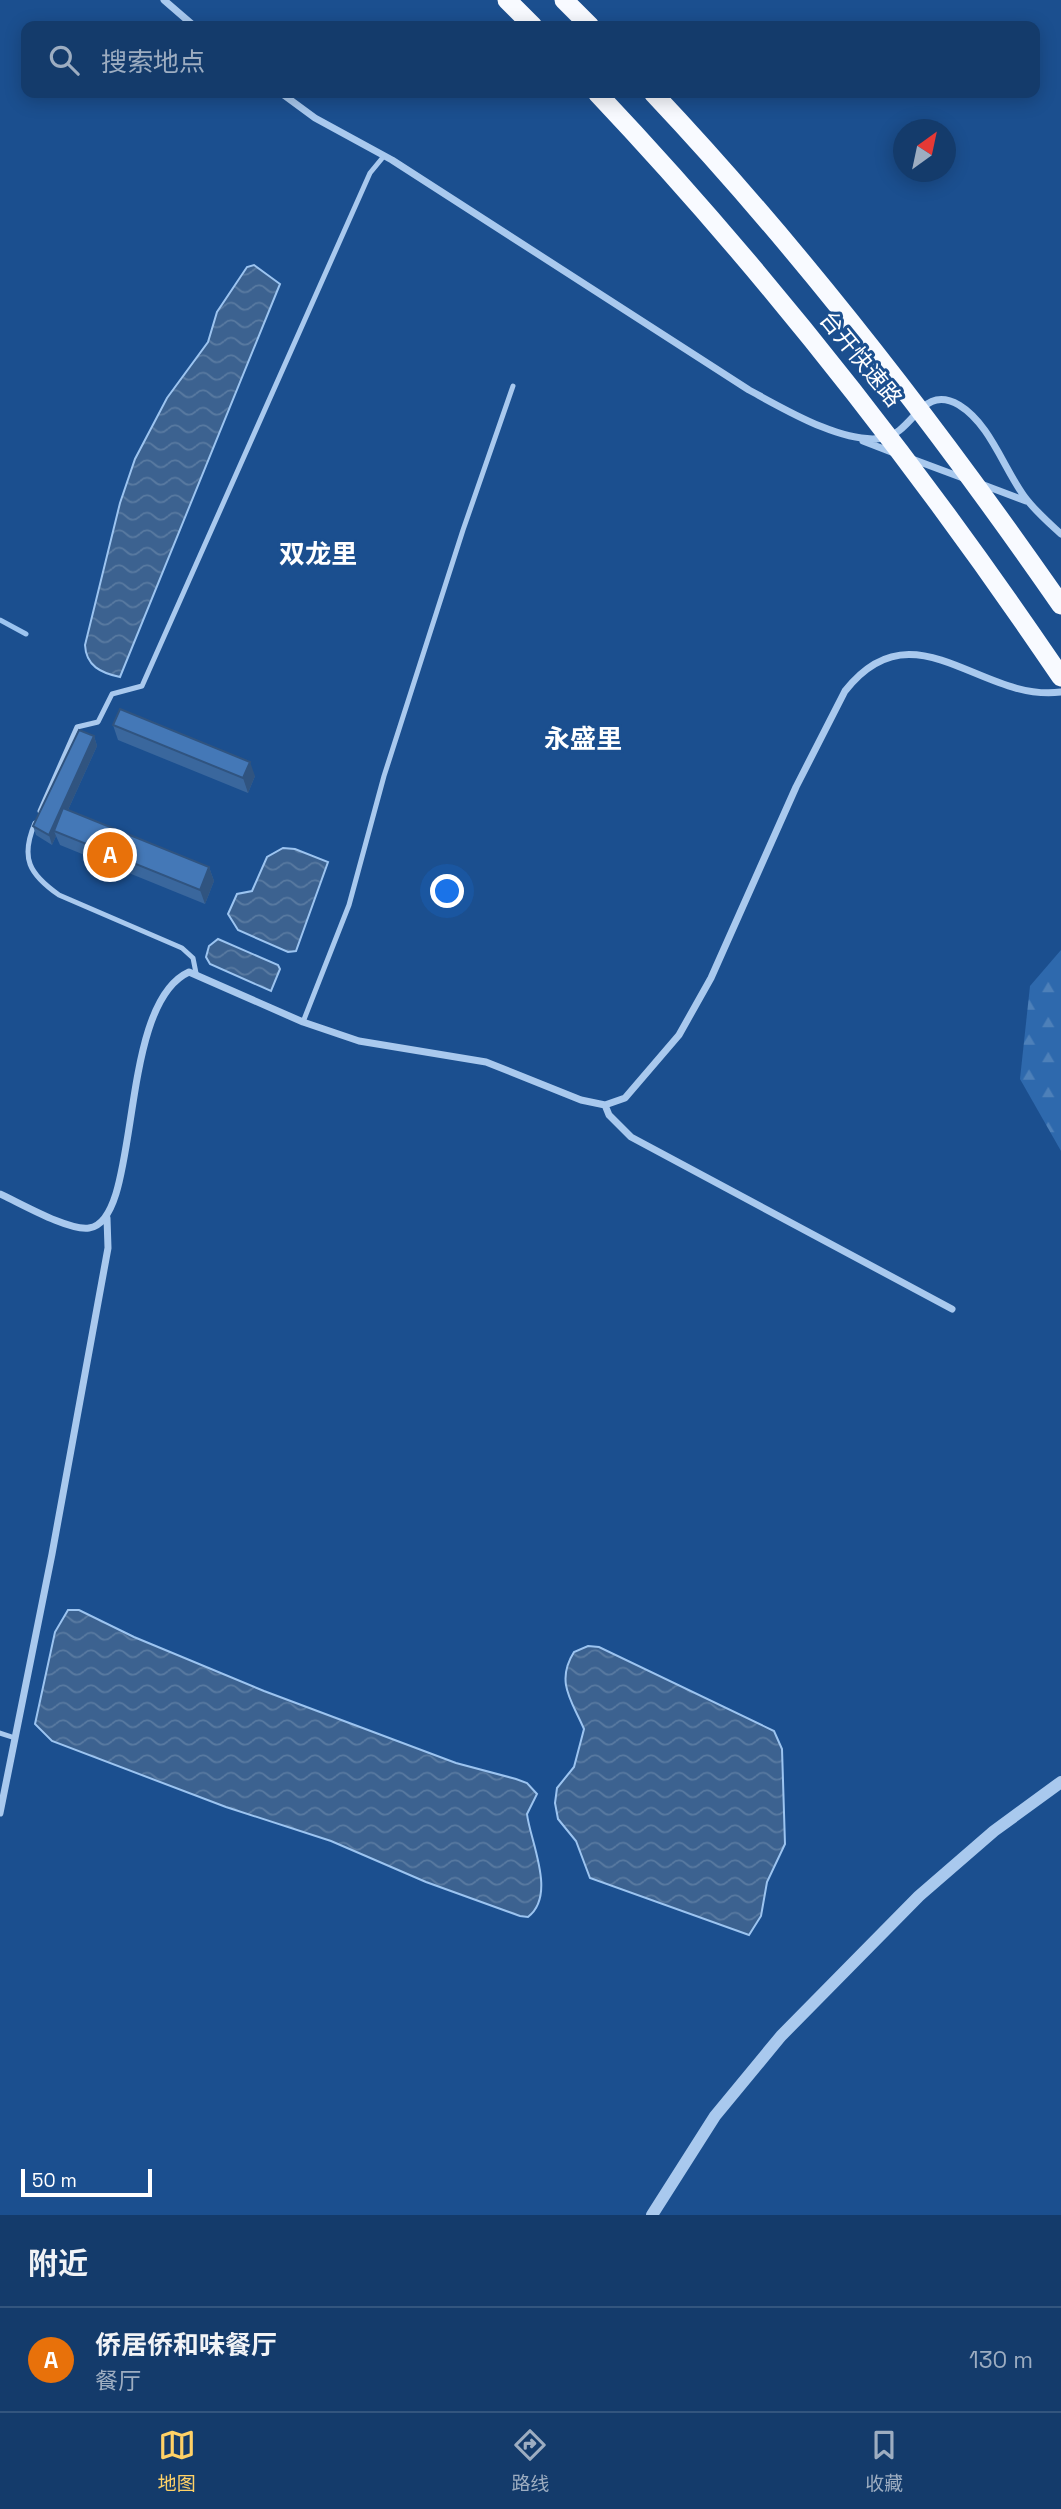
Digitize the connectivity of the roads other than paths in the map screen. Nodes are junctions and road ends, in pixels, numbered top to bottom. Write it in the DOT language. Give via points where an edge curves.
graph roads {
  1 [pos="164,0"];
  2 [pos="507,0"];
  3 [pos="564,0"];
  4 [pos="188,21"];
  5 [pos="528,21"];
  6 [pos="585,21"];
  7 [pos="288,98"];
  8 [pos="602,98"];
  9 [pos="657,98"];
  10 [pos="384,156"];
  11 [pos="513,386"];
  12 [pos="856,439"];
  13 [pos="1028,502"];
  14 [pos="1061,534"];
  15 [pos="1061,605"];
  16 [pos="1061,677"];
  17 [pos="1061,692"];
  18 [pos="196,973"];
  19 [pos="303,1022"];
  20 [pos="605,1105"];
  21 [pos="0,1194"];
  22 [pos="107,1217"];
  23 [pos="952,1309"];
  24 [pos="0,1733"];
  25 [pos="15,1738"];
  26 [pos="1061,1782"];
  27 [pos="0,1813"];
  28 [pos="652,2215"];
  1 -- 4 [label="street"];
  2 -- 5 [label="highway"];
  3 -- 6 [label="highway"];
  7 -- 10 [label="street"];
  8 -- 16 [label="highway, 台开快速路, bridge" via="759,273 874,414"];
  9 -- 15 [label="highway, 台开快速路, bridge" via="876,352"];
  10 -- 12 [label="street" via="749,390"];
  10 -- 18 [label="lane" via="370,173 142,686 112,694 98,722 77,727 27,842 30,867 47,886 182,947 193,958"];
  11 -- 19 [label="lane" via="384,776 349,905"];
  12 -- 13 [label="street"];
  12 -- 13 [label="street" via="892,436 932,400 942,398 960,405 981,427"];
  13 -- 14 [label="street"];
  17 -- 20 [label="street" via="1016,688 914,652 892,655 866,669 845,691 796,787 711,978 679,1035 625,1098"];
  18 -- 19 [label="street"];
  18 -- 22 [label="street" via="176,978 154,1009 121,1173"];
  19 -- 20 [label="street" via="359,1041 486,1062 567,1097"];
  20 -- 23 [label="street" via="631,1137"];
  21 -- 22 [label="street" via="74,1226 88,1228 102,1224"];
  22 -- 25 [label="street" via="108,1248"];
  24 -- 25 [label="lane"];
  25 -- 27 [label="street"];
  26 -- 28 [label="street" via="937,1880 790,2028 715,2116"];
}
